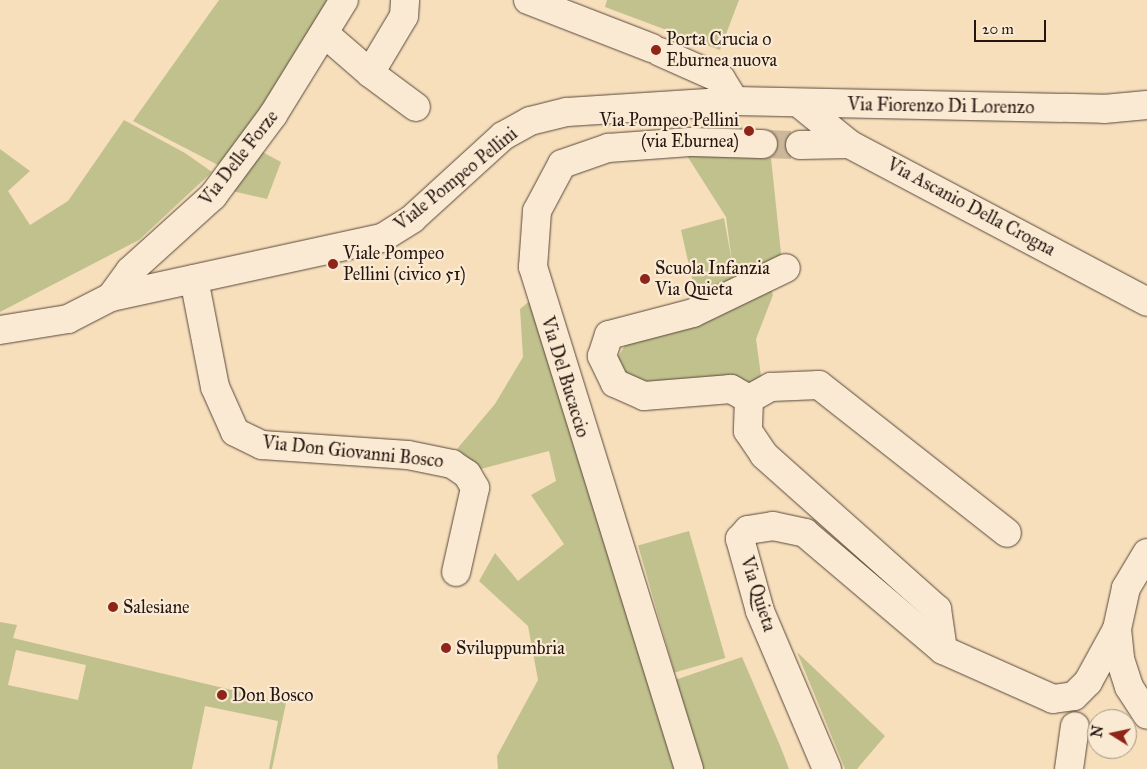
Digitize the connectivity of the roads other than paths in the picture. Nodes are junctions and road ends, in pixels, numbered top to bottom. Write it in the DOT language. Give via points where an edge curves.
graph roads {
  1 [pos="344,0"];
  2 [pos="405,0"];
  3 [pos="528,0"];
  4 [pos="325,34"];
  5 [pos="370,73"];
  6 [pos="735,101"];
  7 [pos="800,104"];
  8 [pos="1147,105"];
  9 [pos="416,107"];
  10 [pos="755,144"];
  11 [pos="849,144"];
  12 [pos="800,145"];
  13 [pos="786,268"];
  14 [pos="194,278"];
  15 [pos="111,297"];
  16 [pos="1147,302"];
  17 [pos="68,319"];
  18 [pos="0,330"];
  19 [pos="0,348"];
  20 [pos="749,399"];
  21 [pos="1007,533"];
  22 [pos="1147,553"];
  23 [pos="456,572"];
  24 [pos="1117,629"];
  25 [pos="942,650"];
  26 [pos="1147,715"];
  27 [pos="1075,726"];
  28 [pos="689,769"];
  29 [pos="827,769"];
  30 [pos="1069,769"];
  1 -- 4 [label="street, Via Delle Forze"];
  2 -- 5 [label="street" via="404,16"];
  3 -- 6 [label="street" via="721,79"];
  4 -- 5 [label="street"];
  4 -- 15 [label="street, Via Delle Forze" via="273,115 213,196 130,271"];
  5 -- 9 [label="street"];
  6 -- 7 [label="street, Via Fiorenzo Di Lorenzo"];
  6 -- 14 [label="street, Viale Pompeo Pellini" via="567,112 530,120 503,136 412,219 382,238"];
  7 -- 8 [label="street, Via Fiorenzo Di Lorenzo" via="1104,109"];
  7 -- 11 [label="street, Via Ascanio Della Crogna"];
  10 -- 28 [label="street, Via Del Bucaccio" via="690,142 608,148 562,164 537,211 533,267"];
  11 -- 12 [label="street"];
  11 -- 16 [label="street, Via Ascanio Della Crogna"];
  13 -- 20 [label="street" via="693,313 609,335 602,356 615,383 644,396 731,389"];
  14 -- 15 [label="street, Viale Pompeo Pellini"];
  14 -- 23 [label="street, Via Don Giovanni Bosco" via="215,387 235,432 262,445 408,455 452,464 467,474 476,488"];
  15 -- 17 [label="street, Viale Pompeo Pellini"];
  17 -- 18 [label="street, Viale Pompeo Pellini"];
  17 -- 19 [label="street, Viale Pompeo Pellini" via="39,339"];
  20 -- 21 [label="street" via="771,387 819,385"];
  20 -- 25 [label="street" via="748,431 764,455 937,609"];
  22 -- 24 [label="street" via="1126,588"];
  24 -- 25 [label="street, Via Quieta" via="1088,682 1074,696 1053,700"];
  24 -- 26 [label="street" via="1120,659 1129,687"];
  25 -- 29 [label="street, Via Quieta" via="805,534 773,526 748,530 740,539 760,611"];
  27 -- 30 [label="street"];
}
